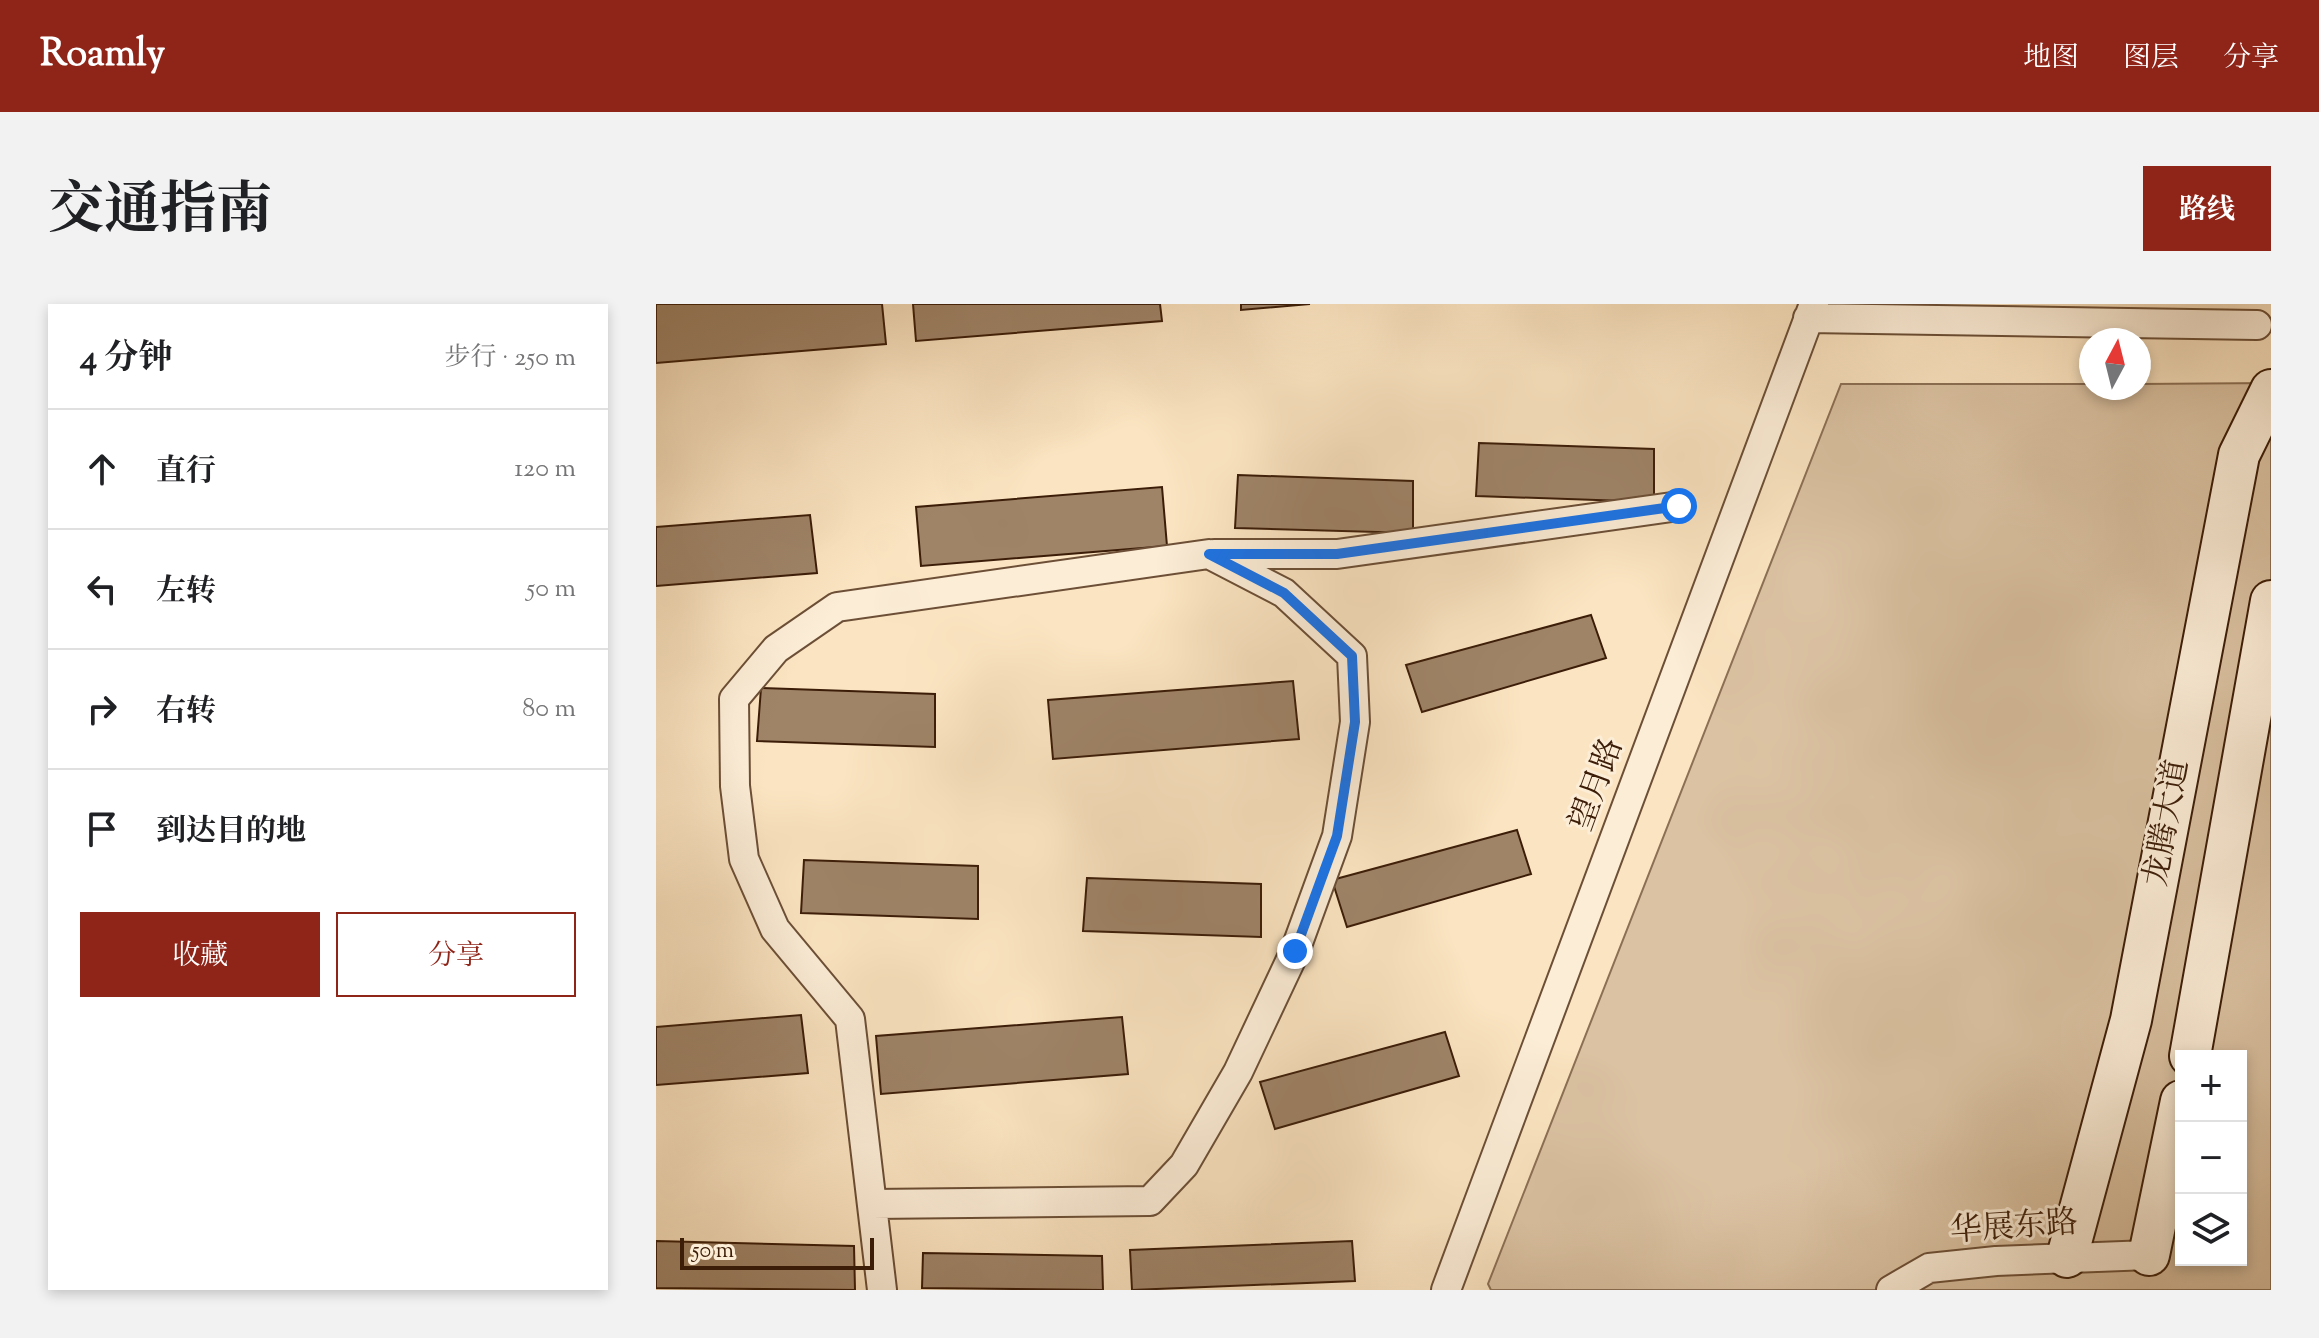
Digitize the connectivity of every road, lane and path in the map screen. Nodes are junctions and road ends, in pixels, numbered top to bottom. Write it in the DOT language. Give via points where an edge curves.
graph roads {
  1 [pos="1811,311"];
  2 [pos="2257,325"];
  3 [pos="2271,390"];
  4 [pos="1679,506"];
  5 [pos="1209,554"];
  6 [pos="2271,601"];
  7 [pos="2191,1050"];
  8 [pos="2177,1122"];
  9 [pos="872,1204"];
  10 [pos="2149,1255"];
  11 [pos="2067,1257"];
  12 [pos="882,1290"];
  13 [pos="1446,1290"];
  14 [pos="1891,1290"];
  1 -- 2 [label="street"];
  1 -- 13 [label="street, 望月路"];
  3 -- 11 [label="main road, 龙腾大道" via="2239,455 2131,1020"];
  4 -- 5 [label="street" via="1337,554"];
  5 -- 9 [label="street" via="1284,593 1352,656 1355,722 1337,836 1295,951 1238,1072 1184,1165 1150,1201"];
  5 -- 9 [label="street" via="837,607 776,649 734,699 735,786 744,859 775,929 850,1019"];
  6 -- 7 [label="main road, 龙腾大道"];
  8 -- 10 [label="main road"];
  9 -- 12 [label="street"];
  10 -- 11 [label="street, 华展东路"];
  11 -- 14 [label="street, 华展东路" via="1929,1268"];
}
